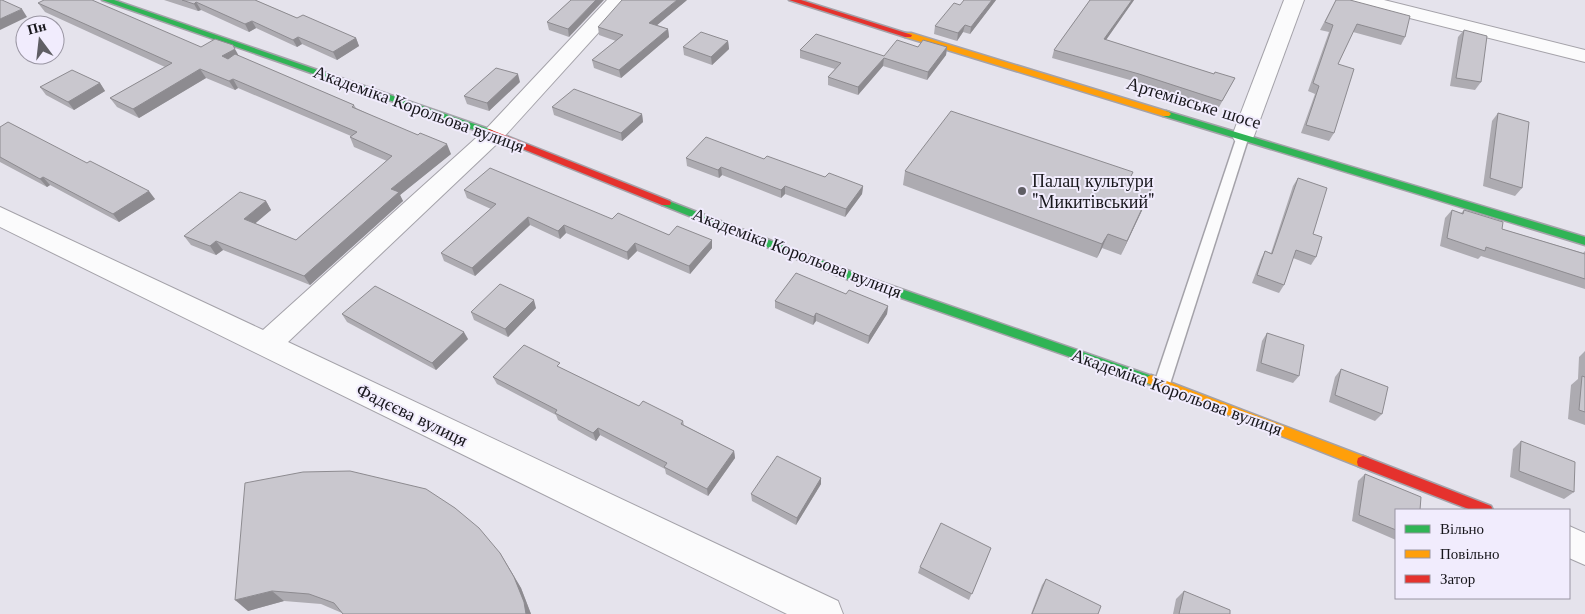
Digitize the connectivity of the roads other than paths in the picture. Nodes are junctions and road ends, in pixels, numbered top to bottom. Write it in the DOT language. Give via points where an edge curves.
graph roads {
  1 [pos="106,0"];
  2 [pos="618,0"];
  3 [pos="793,0"];
  4 [pos="1294,0"];
  5 [pos="1361,0"];
  6 [pos="1585,56"];
  7 [pos="494,134"];
  8 [pos="1243,136"];
  9 [pos="4,222"];
  10 [pos="1585,241"];
  11 [pos="267,344"];
  12 [pos="1162,384"];
  13 [pos="1483,509"];
  14 [pos="1570,542"];
  15 [pos="1585,549"];
  16 [pos="824,614"];
  1 -- 7 [label="street, Академіка Корольова вулиця"];
  2 -- 7 [label="street"];
  3 -- 8 [label="street, Артемівське шосе"];
  4 -- 8 [label="street"];
  5 -- 6 [label="street"];
  7 -- 11 [label="street"];
  7 -- 12 [label="street, Академіка Корольова вулиця" via="848,275"];
  8 -- 10 [label="street, Артемівське шосе"];
  8 -- 12 [label="lane"];
  9 -- 11 [label="street, Фадєєва вулиця"];
  11 -- 16 [label="street, Фадєєва вулиця"];
  12 -- 13 [label="street, Академіка Корольова вулиця"];
  14 -- 15 [label="street"];
}
